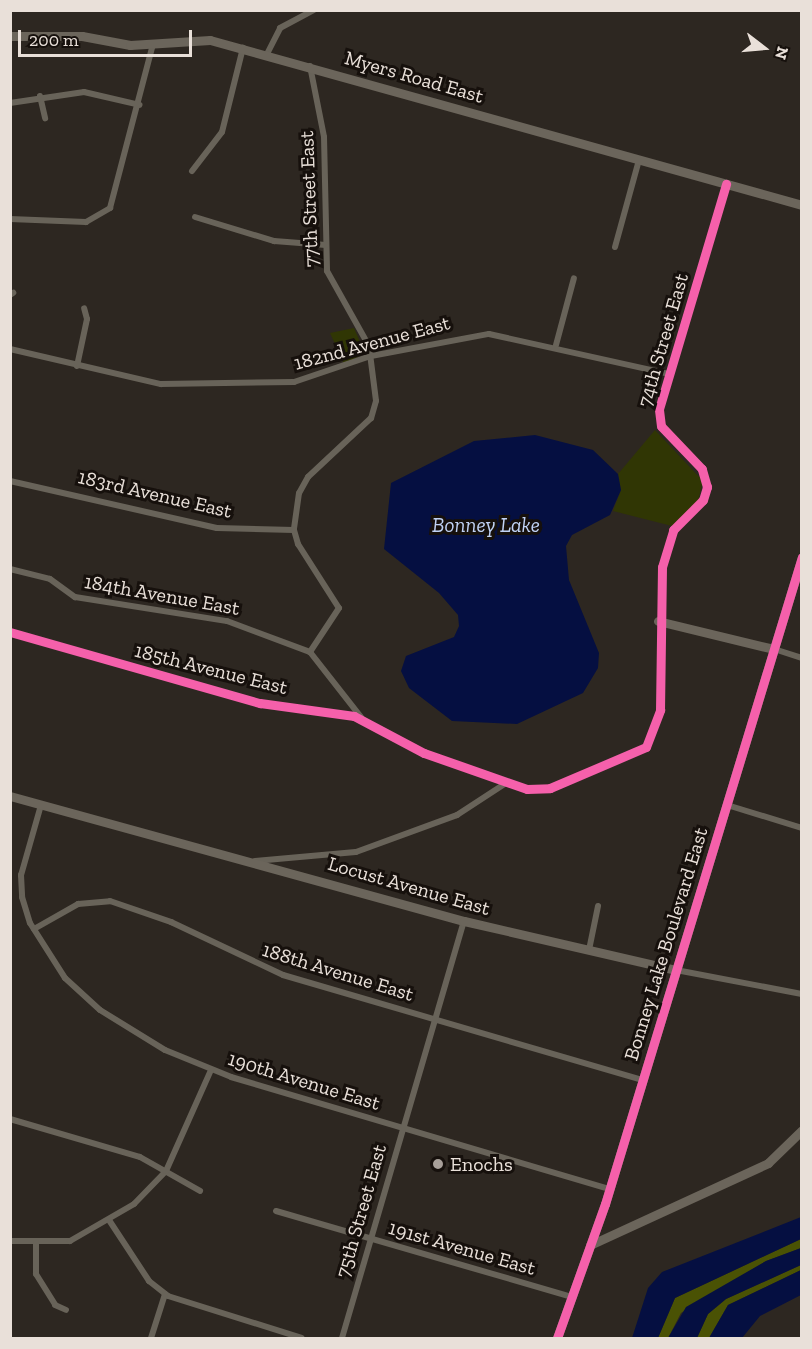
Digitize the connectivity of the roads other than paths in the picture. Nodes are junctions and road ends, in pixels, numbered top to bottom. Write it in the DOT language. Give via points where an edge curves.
graph roads {
  1 [pos="314,10"];
  2 [pos="10,36"];
  3 [pos="153,44"];
  4 [pos="243,47"];
  5 [pos="267,54"];
  6 [pos="310,66"];
  7 [pos="40,96"];
  8 [pos="10,103"];
  9 [pos="140,105"];
  10 [pos="45,118"];
  11 [pos="639,160"];
  12 [pos="192,171"];
  13 [pos="726,184"];
  14 [pos="801,205"];
  15 [pos="195,217"];
  16 [pos="10,219"];
  17 [pos="326,245"];
  18 [pos="615,247"];
  19 [pos="574,278"];
  20 [pos="84,308"];
  21 [pos="556,345"];
  22 [pos="10,349"];
  23 [pos="371,356"];
  24 [pos="77,366"];
  25 [pos="669,374"];
  26 [pos="10,481"];
  27 [pos="294,530"];
  28 [pos="801,557"];
  29 [pos="10,569"];
  30 [pos="658,621"];
  31 [pos="10,632"];
  32 [pos="774,649"];
  33 [pos="310,652"];
  34 [pos="801,658"];
  35 [pos="361,718"];
  36 [pos="635,752"];
  37 [pos="506,783"];
  38 [pos="10,796"];
  39 [pos="41,805"];
  40 [pos="727,805"];
  41 [pos="801,828"];
  42 [pos="255,861"];
  43 [pos="598,906"];
  44 [pos="464,921"];
  45 [pos="34,929"];
  46 [pos="589,950"];
  47 [pos="676,970"];
  48 [pos="801,994"];
  49 [pos="435,1019"];
  50 [pos="212,1070"];
  51 [pos="642,1080"];
  52 [pos="10,1119"];
  53 [pos="403,1127"];
  54 [pos="801,1130"];
  55 [pos="165,1171"];
  56 [pos="609,1189"];
  57 [pos="200,1191"];
  58 [pos="276,1211"];
  59 [pos="110,1220"];
  60 [pos="371,1238"];
  61 [pos="10,1241"];
  62 [pos="36,1243"];
  63 [pos="590,1245"];
  64 [pos="165,1294"];
  65 [pos="569,1296"];
  66 [pos="66,1310"];
  67 [pos="151,1338"];
  68 [pos="302,1338"];
  69 [pos="342,1338"];
  70 [pos="557,1338"];
  1 -- 5 [label="street" via="280,28"];
  2 -- 3 [label="street, Myers Road East" via="64,34"];
  3 -- 4 [label="street, Myers Road East" via="198,38"];
  3 -- 9 [label="street"];
  4 -- 5 [label="street, Myers Road East"];
  4 -- 12 [label="street" via="222,132"];
  5 -- 6 [label="street, Myers Road East"];
  6 -- 11 [label="street, Myers Road East"];
  6 -- 17 [label="street, 77th Street East" via="309,81 323,127"];
  7 -- 8 [label="street"];
  7 -- 9 [label="street" via="84,92"];
  7 -- 10 [label="street"];
  9 -- 16 [label="street" via="114,200 102,216 86,222"];
  11 -- 13 [label="street, Myers Road East"];
  11 -- 18 [label="street"];
  13 -- 14 [label="street, Myers Road East"];
  13 -- 25 [label="street, 74th Street East"];
  15 -- 17 [label="street" via="274,241"];
  17 -- 23 [label="street, 77th Street East" via="328,276"];
  19 -- 21 [label="street"];
  20 -- 24 [label="street" via="87,319"];
  21 -- 23 [label="street, 182nd Avenue East" via="470,334"];
  21 -- 25 [label="street, 182nd Avenue East"];
  22 -- 24 [label="street, 182nd Avenue East"];
  23 -- 24 [label="street, 182nd Avenue East" via="294,382 161,384"];
  23 -- 27 [label="street, 77th Street East" via="374,413 303,483"];
  25 -- 30 [label="street, 74th Street East" via="659,423 702,469 707,487 703,500 670,537"];
  26 -- 27 [label="street, 183rd Avenue East" via="217,528"];
  27 -- 33 [label="street" via="302,551 338,604 333,623"];
  28 -- 32 [label="street, Bonney Lake Boulevard East"];
  29 -- 33 [label="street, 184th Avenue East" via="50,579 75,597 227,621"];
  30 -- 32 [label="street"];
  30 -- 36 [label="street, 74th Street East" via="658,723 650,742"];
  31 -- 35 [label="street, 185th Avenue East" via="240,699"];
  32 -- 34 [label="street"];
  32 -- 40 [label="street, Bonney Lake Boulevard East"];
  33 -- 35 [label="street"];
  35 -- 37 [label="street, 185th Avenue East" via="424,753"];
  36 -- 37 [label="street, 185th Avenue East" via="545,789"];
  37 -- 42 [label="street" via="457,815 356,852"];
  38 -- 39 [label="street, Locust Avenue East"];
  39 -- 42 [label="street, Locust Avenue East"];
  39 -- 45 [label="street, 190th Avenue East" via="21,875 22,897"];
  40 -- 41 [label="street"];
  40 -- 47 [label="street, Bonney Lake Boulevard East"];
  42 -- 44 [label="street, Locust Avenue East"];
  43 -- 46 [label="street"];
  44 -- 46 [label="street, Locust Avenue East"];
  44 -- 49 [label="street, 75th Street East"];
  45 -- 49 [label="street, 188th Avenue East" via="78,904 110,902 171,922 268,970"];
  45 -- 50 [label="street, 190th Avenue East" via="65,978 94,1006 165,1050"];
  46 -- 47 [label="street, Locust Avenue East"];
  47 -- 48 [label="street, Locust Avenue East"];
  47 -- 51 [label="street, Bonney Lake Boulevard East"];
  49 -- 51 [label="street, 188th Avenue East"];
  49 -- 53 [label="street, 75th Street East"];
  50 -- 53 [label="street, 190th Avenue East"];
  50 -- 55 [label="street"];
  51 -- 56 [label="street, Bonney Lake Boulevard East"];
  52 -- 55 [label="street" via="130,1154"];
  53 -- 56 [label="street, 190th Avenue East"];
  53 -- 60 [label="street, 75th Street East"];
  54 -- 63 [label="street" via="768,1163"];
  55 -- 57 [label="street"];
  55 -- 59 [label="street" via="143,1196"];
  56 -- 63 [label="street, Bonney Lake Boulevard East"];
  58 -- 60 [label="street, 191st Avenue East"];
  59 -- 62 [label="street" via="70,1241"];
  59 -- 64 [label="street" via="149,1281"];
  60 -- 65 [label="street, 191st Avenue East"];
  60 -- 69 [label="street, 75th Street East"];
  61 -- 62 [label="street"];
  62 -- 66 [label="street" via="36,1274 55,1305"];
  63 -- 65 [label="street, Bonney Lake Boulevard East"];
  64 -- 67 [label="street"];
  64 -- 68 [label="street"];
  65 -- 70 [label="street, Bonney Lake Boulevard East"];
}
